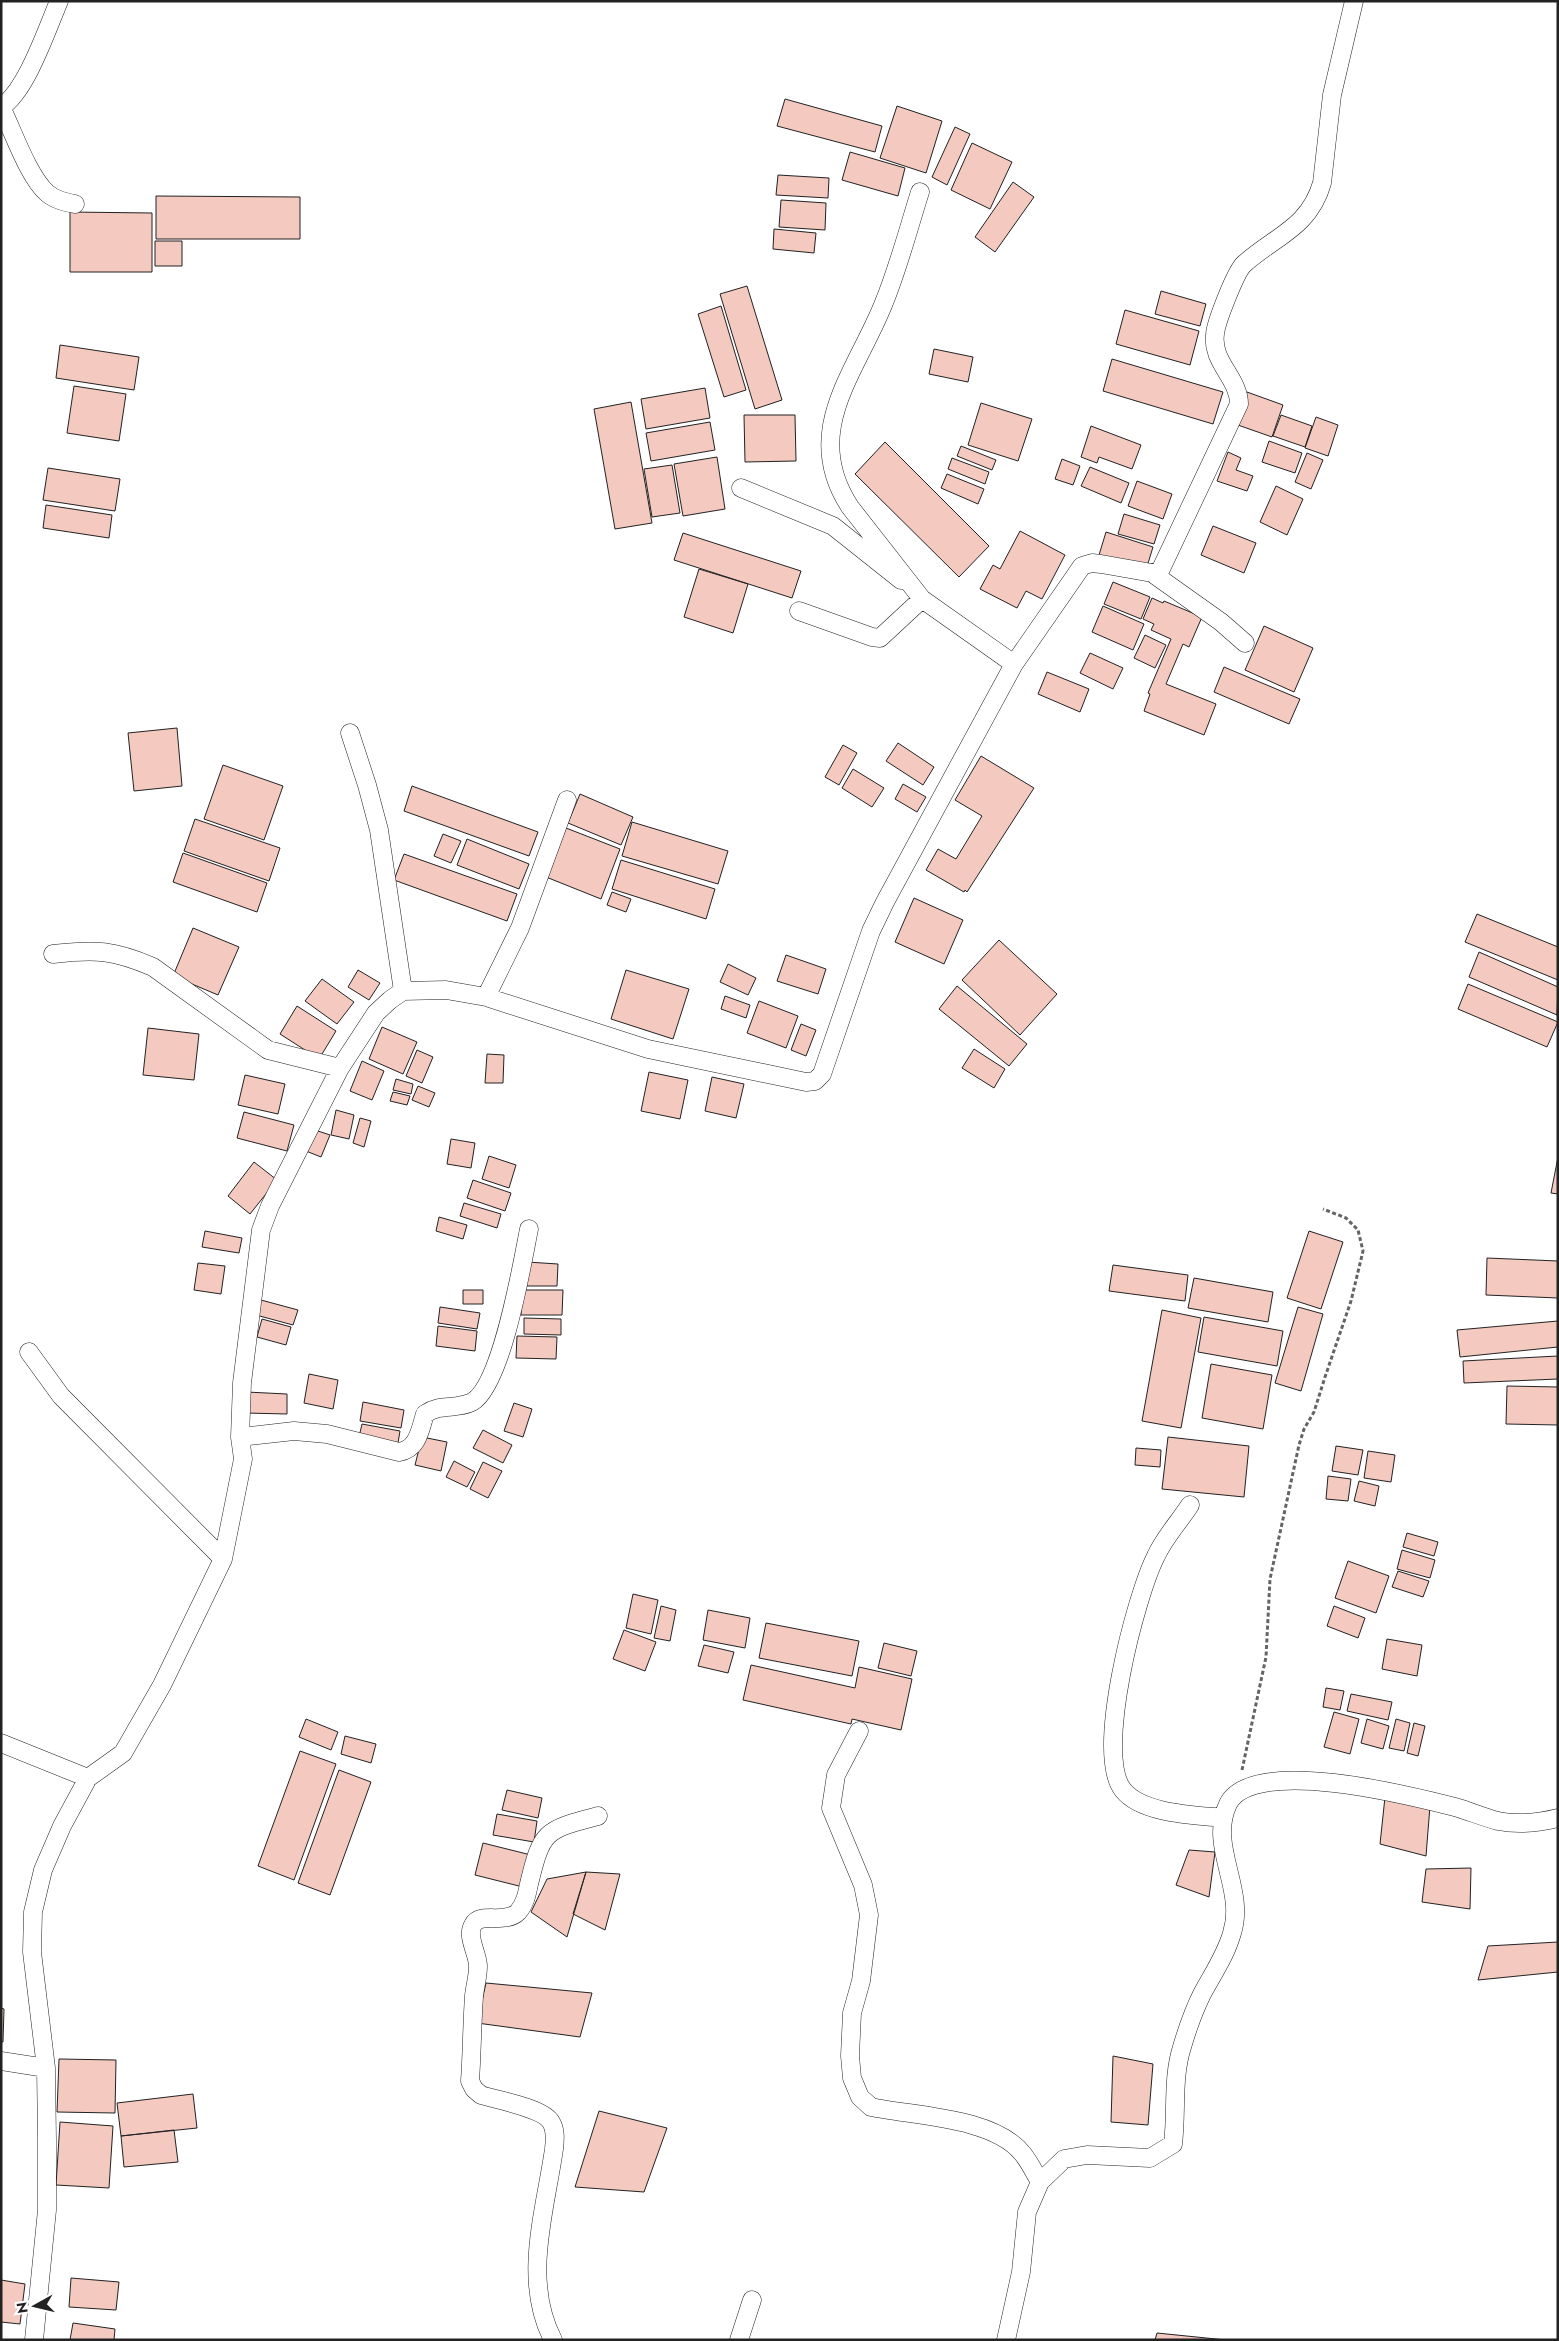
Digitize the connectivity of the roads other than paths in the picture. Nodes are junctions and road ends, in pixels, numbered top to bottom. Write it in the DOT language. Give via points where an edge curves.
graph roads {
  1 [pos="59,1"];
  2 [pos="1354,1"];
  3 [pos="1,107"];
  4 [pos="920,192"];
  5 [pos="75,204"];
  6 [pos="741,488"];
  7 [pos="1152,574"];
  8 [pos="918,594"];
  9 [pos="799,611"];
  10 [pos="1245,643"];
  11 [pos="1014,664"];
  12 [pos="350,733"];
  13 [pos="568,800"];
  14 [pos="53,954"];
  15 [pos="404,991"];
  16 [pos="486,997"];
  17 [pos="340,1068"];
  18 [pos="529,1229"];
  19 [pos="29,1352"];
  20 [pos="240,1437"];
  21 [pos="1190,1505"];
  22 [pos="223,1559"];
  23 [pos="859,1731"];
  24 [pos="1,1743"];
  25 [pos="88,1778"];
  26 [pos="598,1816"];
  27 [pos="1223,1818"];
  28 [pos="1558,1818"];
  29 [pos="1,2061"];
  30 [pos="46,2068"];
  31 [pos="1040,2182"];
  32 [pos="752,2300"];
  33 [pos="34,2340"];
  34 [pos="553,2340"];
  35 [pos="739,2340"];
  36 [pos="1006,2340"];
  1 -- 3 [label="street" via="23,81 10,102"];
  2 -- 7 [label="street" via="1332,95 1318,196 1311,209 1293,227 1244,263 1219,317 1214,344 1238,395 1239,404 1160,571"];
  3 -- 5 [label="street" via="36,180 57,200"];
  4 -- 8 [label="street" via="883,305 841,391 832,418 830,439 831,460 841,493"];
  6 -- 8 [label="street" via="833,526"];
  7 -- 10 [label="street" via="1221,622"];
  7 -- 11 [label="street" via="1101,564 1082,566"];
  8 -- 9 [label="street" via="880,638"];
  8 -- 11 [label="street"];
  11 -- 16 [label="street" via="871,931 822,1074 816,1081 806,1082 648,1049"];
  12 -- 15 [label="street" via="379,830"];
  13 -- 16 [label="street" via="520,928"];
  14 -- 17 [label="street" via="88,950 115,952 133,958 153,967 268,1050"];
  15 -- 16 [label="street" via="446,990"];
  15 -- 17 [label="street" via="376,1013"];
  17 -- 20 [label="street" via="261,1230 242,1383"];
  18 -- 20 [label="street" via="512,1308 490,1379 472,1402 440,1406 425,1414 413,1446 399,1452 327,1434 294,1431"];
  19 -- 22 [label="street" via="61,1396"];
  20 -- 22 [label="street" via="243,1459"];
  21 -- 27 [label="street" via="1156,1555 1135,1610 1113,1729 1116,1774 1122,1790 1150,1807"];
  22 -- 25 [label="street" via="162,1685 123,1753"];
  23 -- 31 [label="street" via="836,1775 830,1808 864,1885 869,1915 861,1981 852,2013 852,2078 860,2097 871,2107 977,2125 993,2132 1021,2152"];
  24 -- 25 [label="street"];
  25 -- 30 [label="street" via="43,1870 33,1912 32,1952"];
  26 -- 34 [label="street" via="548,1834 538,1850 525,1901 518,1911 505,1919 477,1920 471,1932 478,1964 470,2081 481,2095 540,2112 551,2121 555,2134 536,2264 543,2321"];
  27 -- 28 [label="street" via="1238,1791 1268,1782 1298,1780 1372,1788 1455,1807 1498,1821 1526,1824"];
  27 -- 31 [label="street" via="1224,1854 1236,1906 1232,1933 1181,2048 1176,2077 1173,2144 1150,2158 1087,2155 1064,2159"];
  29 -- 30 [label="street"];
  30 -- 33 [label="street" via="47,2210"];
  31 -- 36 [label="street" via="1028,2212 1022,2272"];
  32 -- 35 [label="street"];
}
